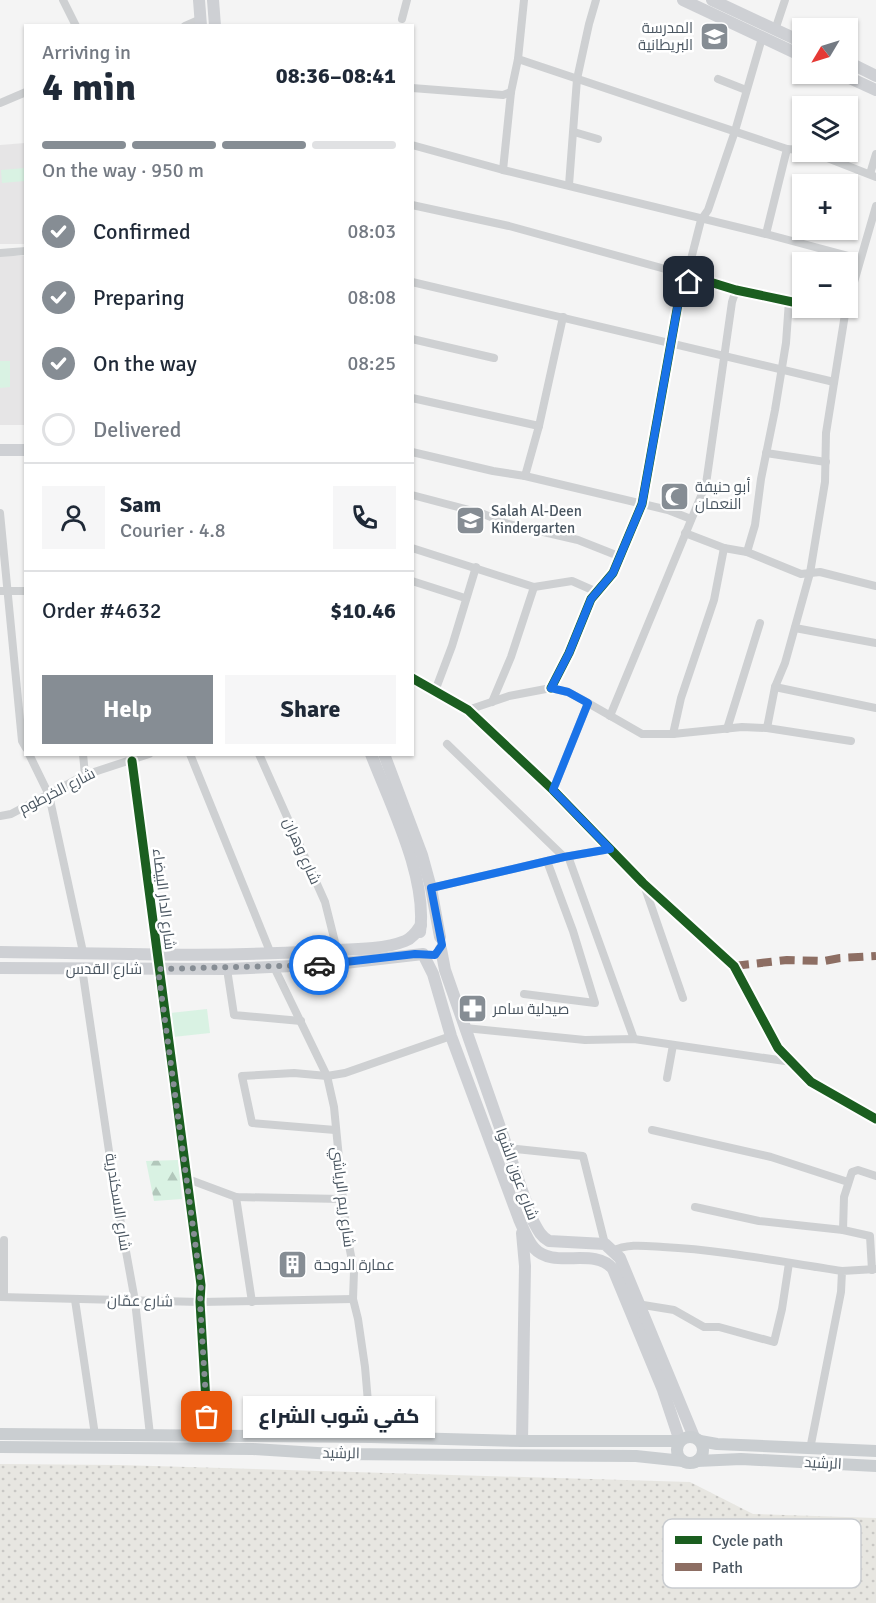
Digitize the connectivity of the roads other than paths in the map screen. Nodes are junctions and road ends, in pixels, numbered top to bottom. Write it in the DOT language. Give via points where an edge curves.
graph roads {
  1 [pos="200,0"];
  2 [pos="213,0"];
  3 [pos="407,0"];
  4 [pos="524,0"];
  5 [pos="596,0"];
  6 [pos="683,0"];
  7 [pos="712,0"];
  8 [pos="785,0"];
  9 [pos="67,1"];
  10 [pos="402,19"];
  11 [pos="201,22"];
  12 [pos="75,24"];
  13 [pos="215,24"];
  14 [pos="775,30"];
  15 [pos="762,38"];
  16 [pos="792,38"];
  17 [pos="792,52"];
  18 [pos="518,59"];
  19 [pos="858,67"];
  20 [pos="876,76"];
  21 [pos="577,79"];
  22 [pos="718,79"];
  23 [pos="858,82"];
  24 [pos="414,88"];
  25 [pos="746,90"];
  26 [pos="876,90"];
  27 [pos="511,92"];
  28 [pos="24,93"];
  29 [pos="0,103"];
  30 [pos="735,131"];
  31 [pos="574,132"];
  32 [pos="598,139"];
  33 [pos="414,146"];
  34 [pos="787,149"];
  35 [pos="792,149"];
  36 [pos="876,154"];
  37 [pos="837,162"];
  38 [pos="503,170"];
  39 [pos="873,176"];
  40 [pos="569,185"];
  41 [pos="414,205"];
  42 [pos="876,206"];
  43 [pos="700,220"];
  44 [pos="766,234"];
  45 [pos="24,252"];
  46 [pos="0,253"];
  47 [pos="860,259"];
  48 [pos="858,266"];
  49 [pos="687,275"];
  50 [pos="414,282"];
  51 [pos="736,290"];
  52 [pos="789,301"];
  53 [pos="792,302"];
  54 [pos="563,317"];
  55 [pos="844,318"];
  56 [pos="414,339"];
  57 [pos="670,344"];
  58 [pos="724,355"];
  59 [pos="494,358"];
  60 [pos="780,368"];
  61 [pos="834,381"];
  62 [pos="414,398"];
  63 [pos="539,426"];
  64 [pos="0,450"];
  65 [pos="24,450"];
  66 [pos="414,452"];
  67 [pos="766,453"];
  68 [pos="24,457"];
  69 [pos="0,458"];
  70 [pos="826,462"];
  71 [pos="525,476"];
  72 [pos="414,496"];
  73 [pos="642,504"];
  74 [pos="0,513"];
  75 [pos="691,519"];
  76 [pos="685,533"];
  77 [pos="724,548"];
  78 [pos="414,549"];
  79 [pos="747,552"];
  80 [pos="621,557"];
  81 [pos="476,567"];
  82 [pos="810,573"];
  83 [pos="414,582"];
  84 [pos="876,586"];
  85 [pos="534,587"];
  86 [pos="4,591"];
  87 [pos="24,591"];
  88 [pos="597,592"];
  89 [pos="465,598"];
  90 [pos="760,622"];
  91 [pos="795,628"];
  92 [pos="876,643"];
  93 [pos="414,679"];
  94 [pos="775,687"];
  95 [pos="551,688"];
  96 [pos="435,692"];
  97 [pos="492,702"];
  98 [pos="588,703"];
  99 [pos="876,708"];
  100 [pos="468,710"];
  101 [pos="610,716"];
  102 [pos="767,728"];
  103 [pos="727,729"];
  104 [pos="673,734"];
  105 [pos="851,741"];
  106 [pos="24,744"];
  107 [pos="447,744"];
  108 [pos="30,756"];
  109 [pos="83,756"];
  110 [pos="142,756"];
  111 [pos="191,756"];
  112 [pos="260,756"];
  113 [pos="372,756"];
  114 [pos="385,756"];
  115 [pos="132,760"];
  116 [pos="85,775"];
  117 [pos="553,790"];
  118 [pos="49,795"];
  119 [pos="0,816"];
  120 [pos="610,849"];
  121 [pos="566,857"];
  122 [pos="547,861"];
  123 [pos="643,883"];
  124 [pos="431,888"];
  125 [pos="420,931"];
  126 [pos="440,943"];
  127 [pos="0,950"];
  128 [pos="337,950"];
  129 [pos="83,952"];
  130 [pos="156,954"];
  131 [pos="271,954"];
  132 [pos="423,954"];
  133 [pos="409,955"];
  134 [pos="274,967"];
  135 [pos="0,968"];
  136 [pos="82,969"];
  137 [pos="158,969"];
  138 [pos="227,969"];
  139 [pos="430,969"];
  140 [pos="524,994"];
  141 [pos="683,998"];
  142 [pos="301,1021"];
  143 [pos="465,1028"];
  144 [pos="452,1036"];
  145 [pos="634,1039"];
  146 [pos="673,1045"];
  147 [pos="792,1062"];
  148 [pos="327,1076"];
  149 [pos="666,1078"];
  150 [pos="876,1119"];
  151 [pos="335,1130"];
  152 [pos="652,1130"];
  153 [pos="507,1148"];
  154 [pos="876,1176"];
  155 [pos="185,1178"];
  156 [pos="848,1182"];
  157 [pos="236,1197"];
  158 [pos="342,1199"];
  159 [pos="695,1207"];
  160 [pos="519,1219"];
  161 [pos="843,1230"];
  162 [pos="4,1240"];
  163 [pos="609,1247"];
  164 [pos="549,1257"];
  165 [pos="789,1263"];
  166 [pos="525,1266"];
  167 [pos="874,1270"];
  168 [pos="842,1271"];
  169 [pos="2,1297"];
  170 [pos="353,1299"];
  171 [pos="75,1300"];
  172 [pos="135,1300"];
  173 [pos="200,1302"];
  174 [pos="252,1302"];
  175 [pos="633,1305"];
  176 [pos="0,1434"];
  177 [pos="95,1435"];
  178 [pos="150,1435"];
  179 [pos="208,1435"];
  180 [pos="371,1437"];
  181 [pos="697,1439"];
  182 [pos="522,1441"];
  183 [pos="680,1441"];
  184 [pos="0,1447"];
  185 [pos="810,1449"];
  186 [pos="876,1451"];
  187 [pos="683,1461"];
  188 [pos="697,1461"];
  189 [pos="876,1466"];
  1 -- 11 [label="main road"];
  2 -- 13 [label="main road"];
  3 -- 10 [label="street"];
  4 -- 18 [label="street"];
  5 -- 21 [label="street"];
  6 -- 15 [label="main road"];
  7 -- 14 [label="main road"];
  8 -- 14 [label="street"];
  9 -- 12 [label="street"];
  14 -- 16 [label="main road"];
  15 -- 17 [label="main road"];
  15 -- 25 [label="street"];
  18 -- 21 [label="street"];
  18 -- 27 [label="street"];
  19 -- 20 [label="main road"];
  21 -- 30 [label="street"];
  21 -- 31 [label="street"];
  22 -- 25 [label="street"];
  23 -- 26 [label="main road"];
  24 -- 27 [label="street" via="502,95"];
  25 -- 30 [label="street"];
  27 -- 38 [label="street"];
  28 -- 29 [label="street"];
  30 -- 34 [label="street"];
  30 -- 43 [label="street" via="708,210"];
  31 -- 32 [label="street"];
  31 -- 40 [label="street"];
  33 -- 38 [label="street"];
  34 -- 35 [label="street"];
  34 -- 44 [label="street"];
  36 -- 39 [label="street"];
  37 -- 39 [label="street"];
  38 -- 40 [label="street"];
  40 -- 43 [label="street"];
  41 -- 49 [label="street" via="509,226"];
  42 -- 47 [label="street"];
  43 -- 44 [label="street"];
  43 -- 49 [label="street"];
  44 -- 47 [label="street"];
  45 -- 46 [label="street"];
  47 -- 48 [label="street"];
  49 -- 51 [label="street"];
  49 -- 57 [label="street" via="689,282 678,304"];
  50 -- 54 [label="street"];
  51 -- 52 [label="street"];
  51 -- 58 [label="street"];
  52 -- 53 [label="street"];
  52 -- 60 [label="street"];
  54 -- 57 [label="street"];
  54 -- 63 [label="street"];
  55 -- 61 [label="street"];
  56 -- 59 [label="street"];
  57 -- 58 [label="street"];
  57 -- 73 [label="street"];
  58 -- 60 [label="street"];
  58 -- 75 [label="street" via="706,484"];
  60 -- 61 [label="street"];
  60 -- 67 [label="street"];
  61 -- 70 [label="street"];
  62 -- 63 [label="street"];
  63 -- 71 [label="street"];
  64 -- 65 [label="main road"];
  66 -- 71 [label="street"];
  67 -- 70 [label="street"];
  67 -- 79 [label="street"];
  68 -- 69 [label="main road"];
  70 -- 82 [label="street"];
  71 -- 73 [label="street"];
  72 -- 80 [label="street" via="578,540"];
  73 -- 75 [label="street"];
  73 -- 80 [label="street"];
  74 -- 86 [label="street"];
  75 -- 76 [label="street"];
  76 -- 77 [label="street"];
  76 -- 101 [label="street"];
  77 -- 79 [label="street"];
  77 -- 104 [label="street" via="714,600"];
  78 -- 81 [label="street"];
  79 -- 82 [label="street" via="801,574"];
  80 -- 88 [label="street"];
  81 -- 85 [label="street"];
  81 -- 89 [label="street"];
  82 -- 84 [label="street"];
  82 -- 91 [label="street"];
  83 -- 89 [label="street"];
  85 -- 88 [label="street" via="572,581"];
  85 -- 97 [label="street" via="512,657"];
  86 -- 87 [label="street"];
  86 -- 106 [label="street"];
  88 -- 95 [label="street"];
  89 -- 96 [label="street"];
  90 -- 103 [label="street"];
  91 -- 92 [label="street"];
  91 -- 94 [label="street"];
  93 -- 96 [label="street"];
  94 -- 99 [label="street"];
  94 -- 102 [label="street"];
  95 -- 97 [label="street"];
  95 -- 98 [label="street"];
  96 -- 100 [label="street"];
  97 -- 100 [label="street"];
  98 -- 101 [label="street"];
  98 -- 117 [label="street"];
  100 -- 117 [label="street"];
  101 -- 104 [label="street" via="642,734"];
  102 -- 103 [label="street"];
  102 -- 105 [label="street"];
  103 -- 104 [label="street"];
  107 -- 121 [label="street"];
  108 -- 118 [label="street"];
  109 -- 116 [label="street"];
  110 -- 115 [label="street, شارع الخرطوم"];
  111 -- 131 [label="street"];
  112 -- 128 [label="street, شارع وهران" via="325,902"];
  113 -- 125 [label="main road" via="421,892"];
  114 -- 124 [label="main road, شارع عون الشوا"];
  115 -- 116 [label="street, شارع الخرطوم"];
  115 -- 130 [label="street, شارع الدار البيضاء"];
  116 -- 118 [label="street, شارع الخرطوم"];
  117 -- 120 [label="street"];
  118 -- 119 [label="street, شارع الخرطوم"];
  118 -- 129 [label="street"];
  120 -- 121 [label="street"];
  120 -- 123 [label="street"];
  121 -- 122 [label="street"];
  121 -- 145 [label="street"];
  122 -- 124 [label="street"];
  122 -- 140 [label="street" via="595,1003"];
  123 -- 141 [label="street"];
  123 -- 147 [label="street" via="734,966 778,1048"];
  124 -- 126 [label="main road, شارع عون الشوا"];
  125 -- 126 [label="main road" via="430,932"];
  125 -- 128 [label="main road, شارع القدس" via="406,941"];
  125 -- 132 [label="main road, شارع عون الشوا" via="418,948"];
  126 -- 132 [label="main road, شارع القدس" via="431,956"];
  126 -- 143 [label="main road, شارع عون الشوا"];
  127 -- 129 [label="main road, شارع القدس"];
  128 -- 131 [label="main road, شارع القدس"];
  129 -- 130 [label="main road, شارع القدس"];
  130 -- 131 [label="main road, شارع القدس"];
  130 -- 137 [label="street, شارع الدار البيضاء"];
  132 -- 133 [label="main road, شارع القدس"];
  132 -- 139 [label="main road, شارع عون الشوا"];
  133 -- 134 [label="main road, شارع القدس"];
  133 -- 139 [label="main road"];
  134 -- 138 [label="main road, شارع القدس"];
  134 -- 142 [label="street, شارع ريم الرياشي"];
  135 -- 136 [label="main road, شارع القدس"];
  136 -- 137 [label="main road, شارع القدس"];
  136 -- 172 [label="street, شارع الاسكندرية"];
  137 -- 138 [label="main road, شارع القدس"];
  137 -- 155 [label="street, شارع الدار البيضاء"];
  138 -- 142 [label="street" via="234,1015"];
  139 -- 144 [label="main road, شارع عون الشوا"];
  142 -- 148 [label="street, شارع ريم الرياشي"];
  143 -- 145 [label="street" via="585,1040"];
  143 -- 153 [label="main road, شارع عون الشوا"];
  144 -- 148 [label="street"];
  144 -- 160 [label="main road, شارع عون الشوا"];
  145 -- 146 [label="street"];
  146 -- 147 [label="street"];
  146 -- 149 [label="street"];
  147 -- 150 [label="street" via="811,1082"];
  148 -- 151 [label="street, شارع ريم الرياشي"];
  148 -- 151 [label="street" via="242,1076 252,1123"];
  151 -- 158 [label="street, شارع ريم الرياشي"];
  152 -- 156 [label="street" via="771,1157"];
  153 -- 163 [label="main road, شارع عون الشوا" via="532,1219 543,1238"];
  153 -- 163 [label="street" via="583,1156"];
  154 -- 156 [label="street" via="858,1170 852,1172"];
  155 -- 157 [label="street"];
  155 -- 173 [label="street, شارع الدار البيضاء"];
  156 -- 161 [label="street"];
  157 -- 158 [label="street"];
  157 -- 174 [label="street"];
  158 -- 170 [label="street, شارع ريم الرياشي" via="354,1271"];
  159 -- 161 [label="street" via="759,1221"];
  160 -- 164 [label="main road, شارع عون الشوا" via="535,1249"];
  160 -- 166 [label="main road, شارع عون الشوا"];
  161 -- 167 [label="street" via="870,1236"];
  162 -- 169 [label="street"];
  163 -- 165 [label="street" via="708,1250"];
  163 -- 175 [label="main road" via="621,1258"];
  164 -- 166 [label="main road" via="531,1260"];
  164 -- 175 [label="main road" via="606,1262"];
  165 -- 168 [label="street"];
  165 -- 175 [label="street" via="774,1342 719,1327 704,1327 674,1310"];
  166 -- 182 [label="main road, شارع عون الشوا"];
  167 -- 168 [label="street"];
  168 -- 185 [label="street"];
  169 -- 171 [label="street, شارع عمّان"];
  170 -- 174 [label="street, شارع عمّان"];
  170 -- 180 [label="street, شارع ريم الرياشي" via="365,1367"];
  171 -- 172 [label="street, شارع عمّان"];
  171 -- 177 [label="street"];
  172 -- 173 [label="street, شارع عمّان"];
  172 -- 178 [label="street, شارع الاسكندرية"];
  173 -- 174 [label="street, شارع عمّان"];
  173 -- 179 [label="street, شارع الدار البيضاء"];
  175 -- 181 [label="main road"];
  175 -- 183 [label="main road"];
  176 -- 177 [label="main road, الرشيد"];
  177 -- 178 [label="main road, الرشيد"];
  178 -- 179 [label="main road, الرشيد"];
  179 -- 180 [label="main road, الرشيد"];
  180 -- 182 [label="main road, الرشيد"];
  181 -- 183 [label="main road" via="686,1437"];
  181 -- 185 [label="main road, الرشيد" via="717,1444"];
  181 -- 188 [label="main road" via="704,1452"];
  182 -- 183 [label="main road, الرشيد"];
  183 -- 187 [label="main road" via="677,1451"];
  184 -- 187 [label="main road, الرشيد" via="636,1456"];
  185 -- 186 [label="main road, الرشيد"];
  187 -- 188 [label="main road"];
  188 -- 189 [label="main road, الرشيد" via="741,1459"];
}
